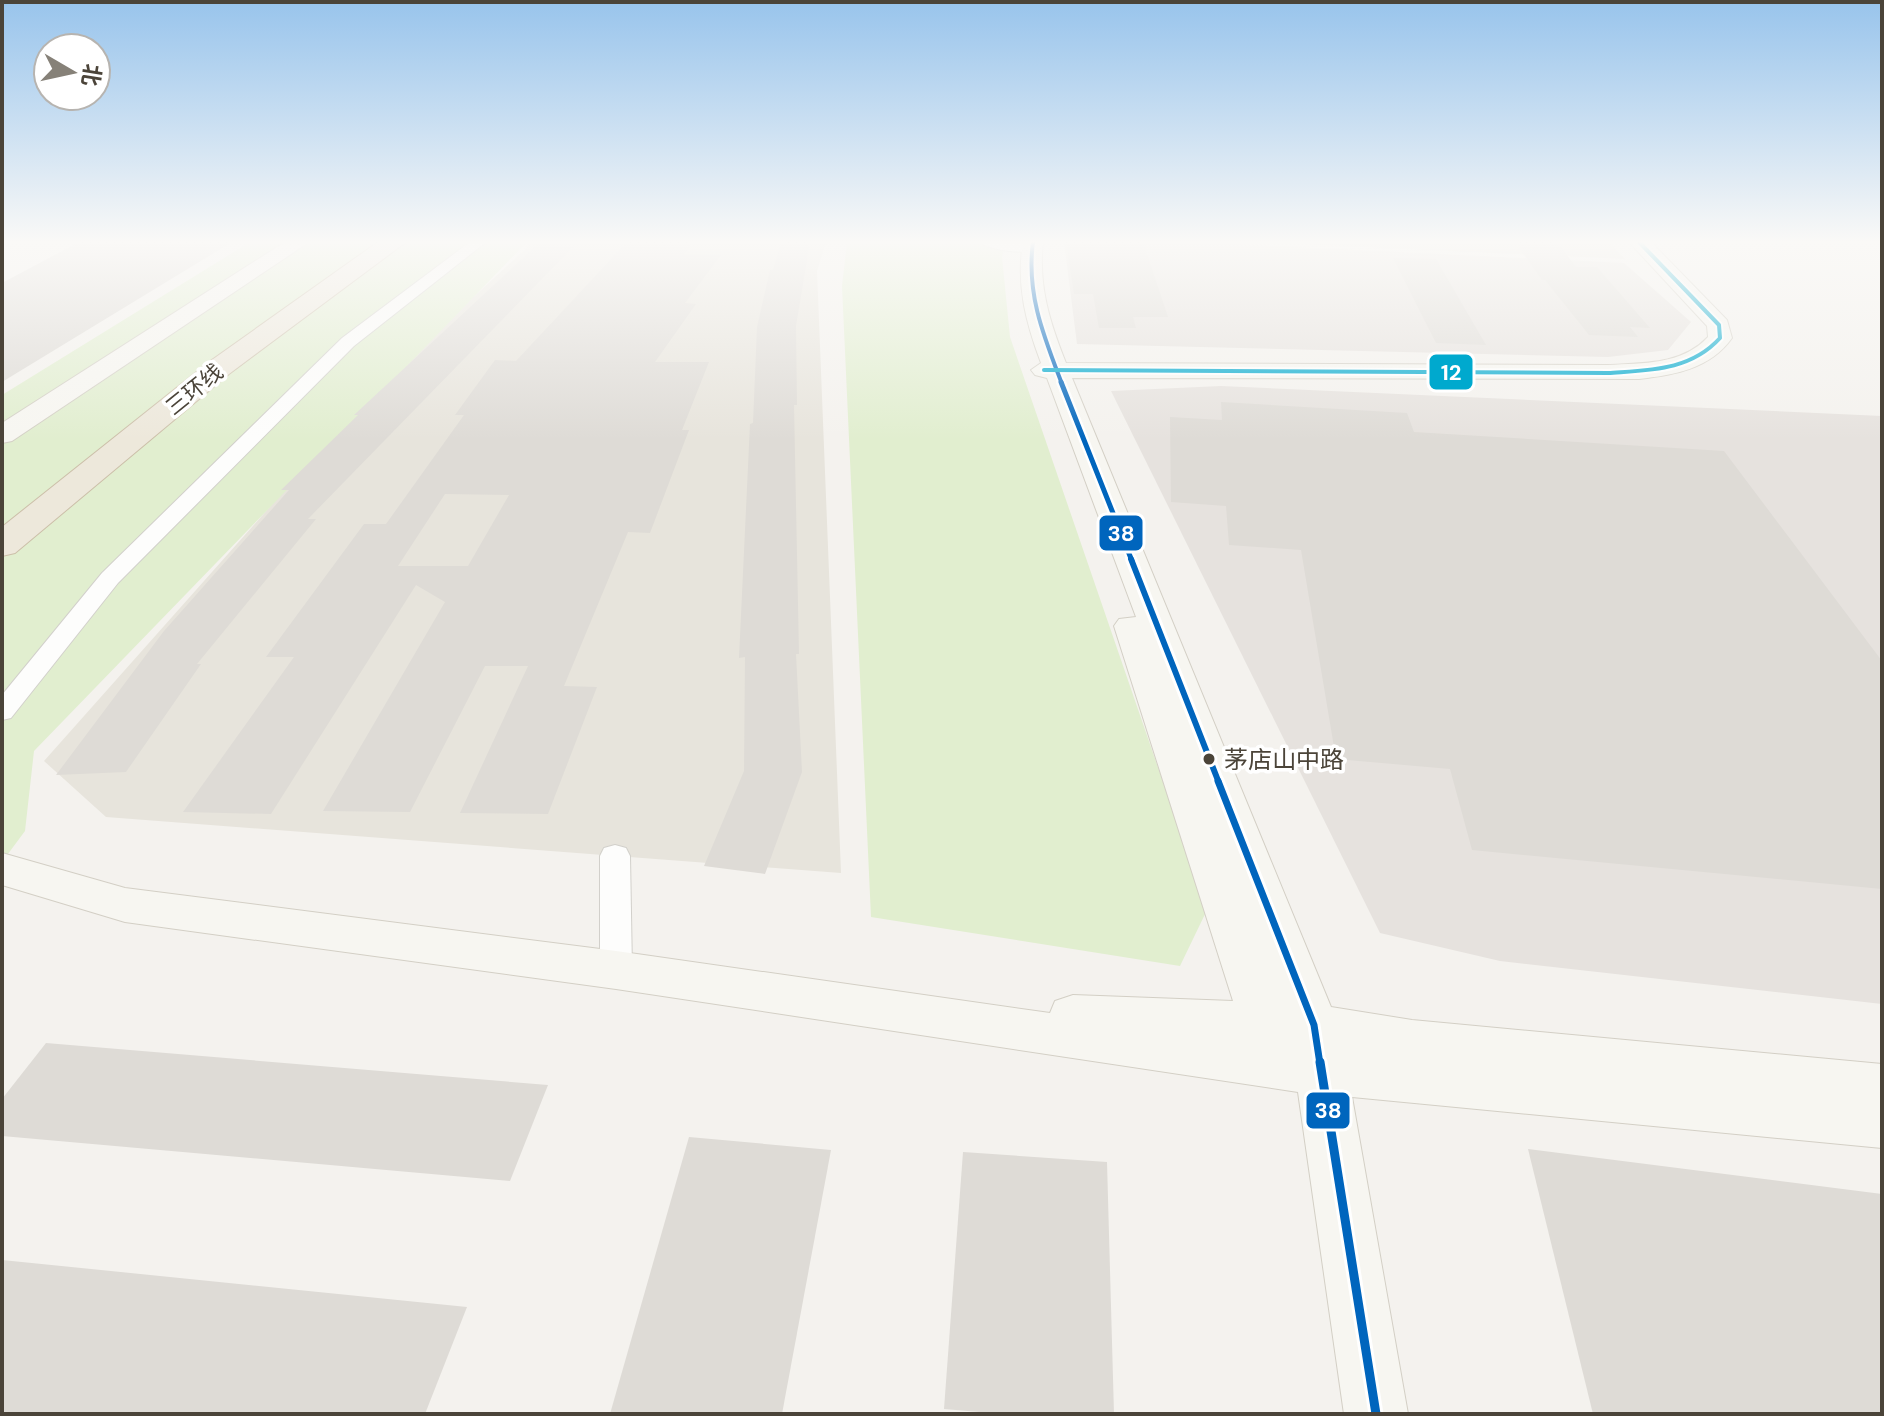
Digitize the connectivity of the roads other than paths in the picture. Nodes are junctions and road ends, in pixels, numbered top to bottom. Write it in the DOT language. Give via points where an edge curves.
graph roads {
  1 [pos="197,308"];
  2 [pos="272,308"];
  3 [pos="302,308"];
  4 [pos="392,308"];
  5 [pos="1024,308"];
  6 [pos="1695,308"];
  7 [pos="1703,308"];
  8 [pos="1049,367"];
  9 [pos="2,435"];
  10 [pos="2,515"];
  11 [pos="2,545"];
  12 [pos="2,712"];
  13 [pos="615,856"];
  14 [pos="2,869"];
  15 [pos="616,970"];
  16 [pos="890,1010"];
  17 [pos="1265,1022"];
  18 [pos="1318,1049"];
  19 [pos="1882,1087"];
  20 [pos="1882,1124"];
  21 [pos="1376,1414"];
  1 -- 9 [label="street"];
  2 -- 10 [label="highway, 三环线" via="188,367"];
  3 -- 11 [label="highway, 三环线" via="219,368"];
  4 -- 12 [label="street" via="348,342 110,578"];
  5 -- 8 [label="street"];
  6 -- 8 [label="street" via="1710,324 1712,336 1704,347 1658,366"];
  7 -- 8 [label="street" via="1719,325 1720,338 1712,349 1664,369 1608,373"];
  8 -- 17 [label="street"];
  8 -- 18 [label="street"];
  13 -- 15 [label="street"];
  14 -- 15 [label="street" via="125,905"];
  15 -- 16 [label="street"];
  16 -- 17 [label="street"];
  16 -- 18 [label="street"];
  17 -- 18 [label="street"];
  18 -- 19 [label="street" via="1412,1042"];
  18 -- 20 [label="street"];
  18 -- 21 [label="street"];
}
